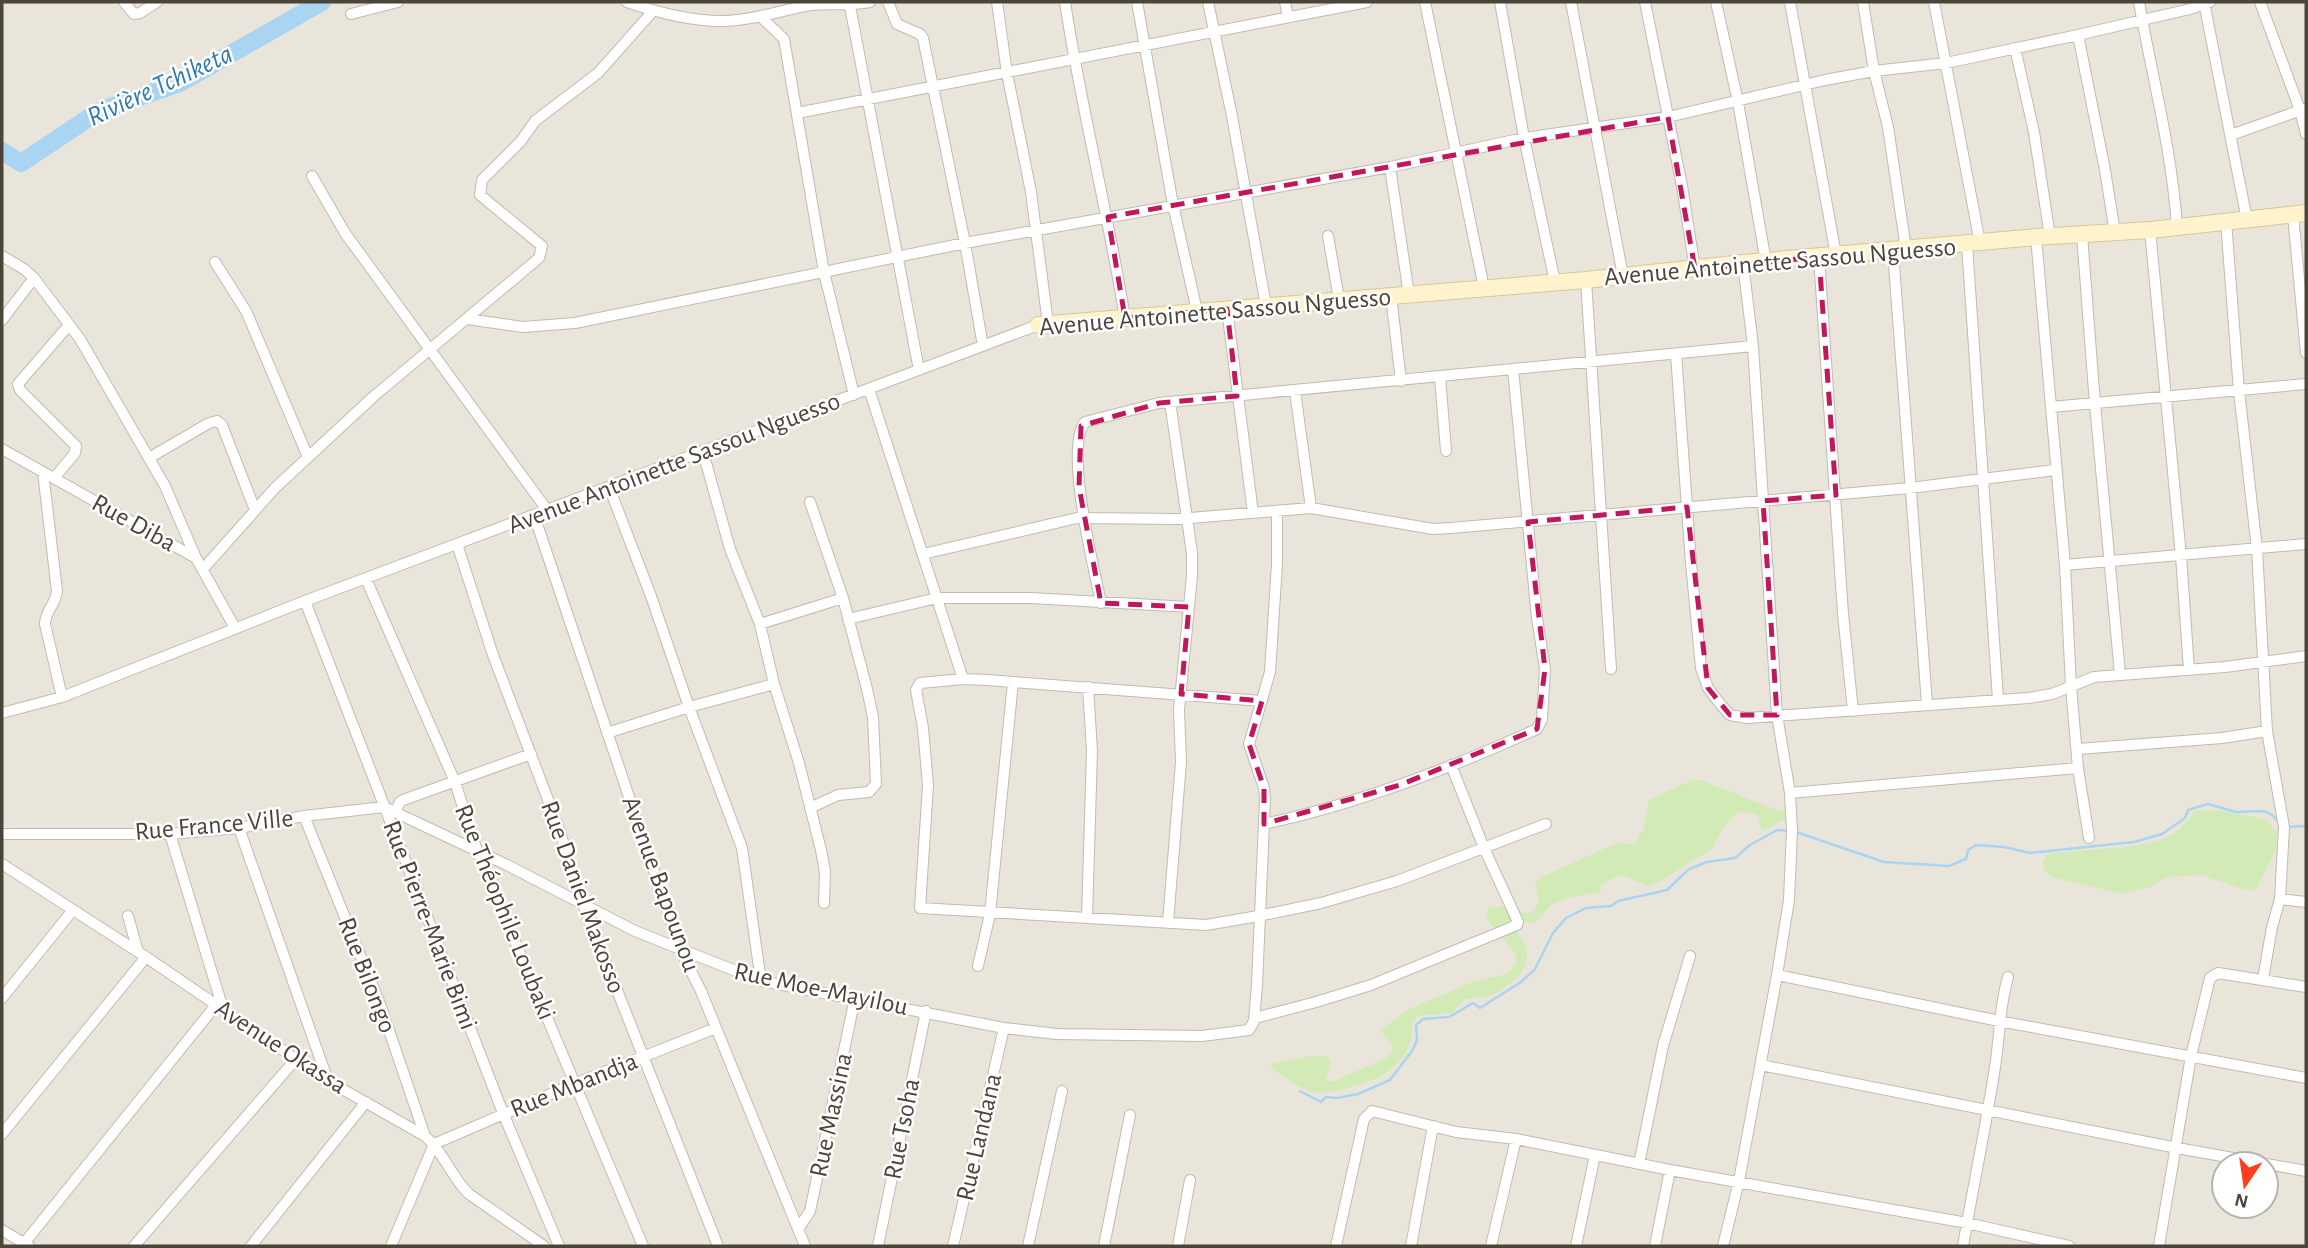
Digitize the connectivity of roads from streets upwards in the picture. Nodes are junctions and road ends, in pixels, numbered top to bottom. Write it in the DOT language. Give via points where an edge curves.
graph roads {
  1 [pos="124,2"];
  2 [pos="157,2"];
  3 [pos="398,2"];
  4 [pos="627,2"];
  5 [pos="870,2"];
  6 [pos="888,2"];
  7 [pos="997,2"];
  8 [pos="1065,2"];
  9 [pos="1137,2"];
  10 [pos="1208,2"];
  11 [pos="1285,2"];
  12 [pos="1367,2"];
  13 [pos="1425,2"];
  14 [pos="1500,2"];
  15 [pos="1571,2"];
  16 [pos="1645,2"];
  17 [pos="1716,2"];
  18 [pos="1790,2"];
  19 [pos="1863,2"];
  20 [pos="1934,2"];
  21 [pos="2139,2"];
  22 [pos="2206,2"];
  23 [pos="2260,2"];
  24 [pos="1353,3"];
  25 [pos="850,6"];
  26 [pos="653,11"];
  27 [pos="351,15"];
  28 [pos="760,16"];
  29 [pos="1288,17"];
  30 [pos="2142,19"];
  31 [pos="1213,30"];
  32 [pos="2078,35"];
  33 [pos="1146,44"];
  34 [pos="2015,48"];
  35 [pos="1074,59"];
  36 [pos="1946,63"];
  37 [pos="1874,71"];
  38 [pos="1007,72"];
  39 [pos="1805,84"];
  40 [pos="932,87"];
  41 [pos="868,98"];
  42 [pos="1738,102"];
  43 [pos="2303,109"];
  44 [pos="797,113"];
  45 [pos="1668,117"];
  46 [pos="1596,126"];
  47 [pos="2306,134"];
  48 [pos="2231,135"];
  49 [pos="1524,138"];
  50 [pos="1455,152"];
  51 [pos="1390,167"];
  52 [pos="312,176"];
  53 [pos="1246,192"];
  54 [pos="1173,205"];
  55 [pos="2300,214"];
  56 [pos="1108,217"];
  57 [pos="2247,220"];
  58 [pos="2226,221"];
  59 [pos="2177,227"];
  60 [pos="1035,230"];
  61 [pos="2150,230"];
  62 [pos="2115,233"];
  63 [pos="2082,235"];
  64 [pos="1328,236"];
  65 [pos="2043,237"];
  66 [pos="965,243"];
  67 [pos="1973,243"];
  68 [pos="1899,250"];
  69 [pos="1836,255"];
  70 [pos="2,256"];
  71 [pos="897,257"];
  72 [pos="1819,257"];
  73 [pos="215,262"];
  74 [pos="1766,262"];
  75 [pos="1743,263"];
  76 [pos="1695,269"];
  77 [pos="824,272"];
  78 [pos="1623,276"];
  79 [pos="34,278"];
  80 [pos="1586,280"];
  81 [pos="1555,282"];
  82 [pos="1484,288"];
  83 [pos="1409,295"];
  84 [pos="1391,296"];
  85 [pos="1339,299"];
  86 [pos="1266,306"];
  87 [pos="1227,309"];
  88 [pos="1197,311"];
  89 [pos="1125,318"];
  90 [pos="467,319"];
  91 [pos="2,320"];
  92 [pos="69,325"];
  93 [pos="1043,325"];
  94 [pos="983,346"];
  95 [pos="1753,346"];
  96 [pos="430,348"];
  97 [pos="2306,353"];
  98 [pos="1676,354"];
  99 [pos="1591,362"];
  100 [pos="1513,369"];
  101 [pos="919,370"];
  102 [pos="1440,377"];
  103 [pos="1401,380"];
  104 [pos="2306,384"];
  105 [pos="869,389"];
  106 [pos="1295,391"];
  107 [pos="2239,391"];
  108 [pos="854,395"];
  109 [pos="1237,396"];
  110 [pos="2167,397"];
  111 [pos="1170,402"];
  112 [pos="2095,404"];
  113 [pos="2051,407"];
  114 [pos="2,449"];
  115 [pos="1446,450"];
  116 [pos="703,452"];
  117 [pos="308,457"];
  118 [pos="149,458"];
  119 [pos="2055,471"];
  120 [pos="43,472"];
  121 [pos="54,478"];
  122 [pos="1981,479"];
  123 [pos="609,487"];
  124 [pos="1910,488"];
  125 [pos="1836,495"];
  126 [pos="1763,501"];
  127 [pos="810,502"];
  128 [pos="1687,507"];
  129 [pos="1311,508"];
  130 [pos="255,510"];
  131 [pos="547,510"];
  132 [pos="1277,512"];
  133 [pos="1253,513"];
  134 [pos="1600,514"];
  135 [pos="534,515"];
  136 [pos="1084,518"];
  137 [pos="1187,518"];
  138 [pos="1528,522"];
  139 [pos="457,544"];
  140 [pos="2306,544"];
  141 [pos="2257,549"];
  142 [pos="923,554"];
  143 [pos="2181,556"];
  144 [pos="196,558"];
  145 [pos="2109,561"];
  146 [pos="2065,565"];
  147 [pos="203,569"];
  148 [pos="366,579"];
  149 [pos="843,598"];
  150 [pos="937,598"];
  151 [pos="305,601"];
  152 [pos="1101,603"];
  153 [pos="1189,607"];
  154 [pos="848,619"];
  155 [pos="760,624"];
  156 [pos="235,628"];
  157 [pos="2306,656"];
  158 [pos="2262,662"];
  159 [pos="1611,670"];
  160 [pos="2189,670"];
  161 [pos="2120,674"];
  162 [pos="963,679"];
  163 [pos="1013,682"];
  164 [pos="774,684"];
  165 [pos="2071,686"];
  166 [pos="1088,687"];
  167 [pos="1181,694"];
  168 [pos="62,697"];
  169 [pos="1998,699"];
  170 [pos="1262,701"];
  171 [pos="1927,704"];
  172 [pos="689,707"];
  173 [pos="1853,711"];
  174 [pos="2,713"];
  175 [pos="1777,715"];
  176 [pos="2267,731"];
  177 [pos="607,733"];
  178 [pos="2078,749"];
  179 [pos="531,754"];
  180 [pos="1451,765"];
  181 [pos="2078,768"];
  182 [pos="455,782"];
  183 [pos="1790,793"];
  184 [pos="384,807"];
  185 [pos="810,808"];
  186 [pos="395,812"];
  187 [pos="304,816"];
  188 [pos="1264,824"];
  189 [pos="1546,824"];
  190 [pos="239,828"];
  191 [pos="5,834"];
  192 [pos="170,834"];
  193 [pos="2089,838"];
  194 [pos="2,845"];
  195 [pos="1484,848"];
  196 [pos="477,851"];
  197 [pos="2,864"];
  198 [pos="2280,899"];
  199 [pos="2306,902"];
  200 [pos="824,903"];
  201 [pos="583,904"];
  202 [pos="73,910"];
  203 [pos="990,914"];
  204 [pos="128,915"];
  205 [pos="1258,916"];
  206 [pos="1087,918"];
  207 [pos="1168,922"];
  208 [pos="681,951"];
  209 [pos="142,955"];
  210 [pos="1690,956"];
  211 [pos="978,966"];
  212 [pos="1777,975"];
  213 [pos="2008,977"];
  214 [pos="2263,979"];
  215 [pos="761,981"];
  216 [pos="2306,987"];
  217 [pos="2,998"];
  218 [pos="855,998"];
  219 [pos="220,1007"];
  220 [pos="926,1012"];
  221 [pos="1255,1018"];
  222 [pos="1999,1021"];
  223 [pos="716,1028"];
  224 [pos="1004,1028"];
  225 [pos="2191,1056"];
  226 [pos="643,1057"];
  227 [pos="296,1059"];
  228 [pos="1761,1065"];
  229 [pos="2306,1078"];
  230 [pos="328,1080"];
  231 [pos="574,1084"];
  232 [pos="1062,1091"];
  233 [pos="366,1102"];
  234 [pos="1988,1110"];
  235 [pos="503,1113"];
  236 [pos="1130,1115"];
  237 [pos="1433,1126"];
  238 [pos="2,1134"];
  239 [pos="425,1136"];
  240 [pos="1516,1139"];
  241 [pos="434,1144"];
  242 [pos="2177,1148"];
  243 [pos="1595,1155"];
  244 [pos="1639,1164"];
  245 [pos="1670,1170"];
  246 [pos="2306,1171"];
  247 [pos="1190,1180"];
  248 [pos="1739,1181"];
  249 [pos="1967,1223"];
  250 [pos="1728,1227"];
  251 [pos="799,1228"];
  252 [pos="2,1230"];
  253 [pos="25,1245"];
  254 [pos="393,1245"];
  255 [pos="134,1246"];
  256 [pos="251,1246"];
  257 [pos="544,1246"];
  258 [pos="559,1246"];
  259 [pos="643,1246"];
  260 [pos="718,1246"];
  261 [pos="806,1246"];
  262 [pos="878,1246"];
  263 [pos="953,1246"];
  264 [pos="1028,1246"];
  265 [pos="1104,1246"];
  266 [pos="1178,1246"];
  267 [pos="1336,1246"];
  268 [pos="1411,1246"];
  269 [pos="1491,1246"];
  270 [pos="1576,1246"];
  271 [pos="1655,1246"];
  272 [pos="1723,1246"];
  273 [pos="1731,1246"];
  274 [pos="1963,1246"];
  275 [pos="2069,1246"];
  276 [pos="2159,1246"];
  1 -- 2 [label="street" via="134,14"];
  3 -- 27 [label="street"];
  4 -- 26 [label="street"];
  5 -- 25 [label="street"];
  6 -- 40 [label="street" via="897,24 923,38"];
  7 -- 38 [label="street"];
  8 -- 35 [label="street"];
  9 -- 33 [label="street"];
  10 -- 31 [label="street"];
  11 -- 29 [label="street"];
  12 -- 24 [label="street"];
  13 -- 50 [label="street"];
  14 -- 49 [label="street"];
  15 -- 46 [label="street"];
  16 -- 45 [label="street"];
  17 -- 42 [label="street"];
  18 -- 39 [label="street"];
  19 -- 37 [label="street"];
  20 -- 36 [label="street"];
  21 -- 30 [label="street"];
  22 -- 30 [label="street"];
  22 -- 48 [label="street"];
  23 -- 43 [label="street"];
  24 -- 29 [label="street"];
  25 -- 28 [label="street" via="817,5"];
  25 -- 41 [label="street"];
  26 -- 28 [label="street" via="722,21"];
  26 -- 90 [label="street" via="598,73 535,121 482,180 480,195 542,246 539,258"];
  28 -- 44 [label="street" via="784,39"];
  29 -- 31 [label="street"];
  30 -- 32 [label="street"];
  30 -- 59 [label="street" via="2167,138"];
  31 -- 33 [label="street"];
  31 -- 53 [label="street"];
  32 -- 34 [label="street"];
  32 -- 62 [label="street"];
  33 -- 35 [label="street"];
  33 -- 54 [label="street"];
  34 -- 36 [label="street"];
  34 -- 65 [label="street" via="2034,132"];
  35 -- 38 [label="street"];
  35 -- 56 [label="street"];
  36 -- 37 [label="street"];
  36 -- 67 [label="street"];
  37 -- 39 [label="street"];
  37 -- 68 [label="street" via="1888,127"];
  38 -- 40 [label="street"];
  38 -- 60 [label="street"];
  39 -- 42 [label="street"];
  39 -- 69 [label="street"];
  40 -- 41 [label="street"];
  40 -- 66 [label="street"];
  41 -- 44 [label="street"];
  41 -- 71 [label="street"];
  42 -- 45 [label="street"];
  42 -- 74 [label="street"];
  43 -- 47 [label="street"];
  43 -- 48 [label="street"];
  44 -- 77 [label="street"];
  45 -- 46 [label="street"];
  45 -- 76 [label="street"];
  46 -- 49 [label="street"];
  46 -- 78 [label="street"];
  48 -- 57 [label="street"];
  49 -- 50 [label="street"];
  49 -- 81 [label="street"];
  50 -- 51 [label="street"];
  50 -- 82 [label="street"];
  51 -- 53 [label="street"];
  51 -- 83 [label="street"];
  52 -- 96 [label="street" via="345,233"];
  53 -- 54 [label="street"];
  53 -- 86 [label="street"];
  54 -- 56 [label="street"];
  54 -- 88 [label="street"];
  55 -- 57 [label="street, Avenue Antoinette Sassou Nguesso"];
  55 -- 97 [label="street"];
  56 -- 60 [label="street"];
  56 -- 89 [label="street"];
  57 -- 58 [label="street, Avenue Antoinette Sassou Nguesso"];
  58 -- 59 [label="street, Avenue Antoinette Sassou Nguesso"];
  58 -- 107 [label="street"];
  59 -- 61 [label="street, Avenue Antoinette Sassou Nguesso"];
  60 -- 66 [label="street"];
  60 -- 93 [label="street"];
  61 -- 62 [label="street, Avenue Antoinette Sassou Nguesso"];
  61 -- 110 [label="street"];
  62 -- 63 [label="street, Avenue Antoinette Sassou Nguesso"];
  63 -- 65 [label="street, Avenue Antoinette Sassou Nguesso"];
  63 -- 112 [label="street"];
  64 -- 85 [label="street"];
  65 -- 67 [label="street, Avenue Antoinette Sassou Nguesso"];
  65 -- 113 [label="street"];
  66 -- 71 [label="street"];
  66 -- 94 [label="street"];
  67 -- 68 [label="street, Avenue Antoinette Sassou Nguesso"];
  67 -- 122 [label="street"];
  68 -- 69 [label="street, Avenue Antoinette Sassou Nguesso"];
  68 -- 124 [label="street"];
  69 -- 72 [label="street, Avenue Antoinette Sassou Nguesso"];
  70 -- 79 [label="street"];
  71 -- 77 [label="street"];
  71 -- 101 [label="street"];
  72 -- 74 [label="street, Avenue Antoinette Sassou Nguesso"];
  72 -- 125 [label="street"];
  73 -- 117 [label="street" via="247,311"];
  74 -- 75 [label="street, Avenue Antoinette Sassou Nguesso"];
  75 -- 76 [label="street, Avenue Antoinette Sassou Nguesso"];
  75 -- 95 [label="street"];
  76 -- 78 [label="street, Avenue Antoinette Sassou Nguesso"];
  77 -- 90 [label="street" via="550,327"];
  77 -- 108 [label="street"];
  78 -- 80 [label="street, Avenue Antoinette Sassou Nguesso"];
  79 -- 91 [label="street"];
  79 -- 92 [label="street"];
  80 -- 81 [label="street, Avenue Antoinette Sassou Nguesso"];
  80 -- 99 [label="street"];
  81 -- 82 [label="street, Avenue Antoinette Sassou Nguesso"];
  82 -- 83 [label="street, Avenue Antoinette Sassou Nguesso"];
  83 -- 84 [label="street, Avenue Antoinette Sassou Nguesso"];
  84 -- 85 [label="street, Avenue Antoinette Sassou Nguesso"];
  84 -- 103 [label="street"];
  85 -- 86 [label="street, Avenue Antoinette Sassou Nguesso"];
  86 -- 87 [label="street, Avenue Antoinette Sassou Nguesso"];
  87 -- 88 [label="street, Avenue Antoinette Sassou Nguesso"];
  87 -- 109 [label="street"];
  88 -- 89 [label="street, Avenue Antoinette Sassou Nguesso"];
  89 -- 93 [label="street, Avenue Antoinette Sassou Nguesso"];
  90 -- 96 [label="street"];
  92 -- 118 [label="street"];
  92 -- 121 [label="street" via="18,384 76,446"];
  93 -- 94 [label="street, Avenue Antoinette Sassou Nguesso"];
  94 -- 101 [label="street, Avenue Antoinette Sassou Nguesso"];
  95 -- 98 [label="street"];
  95 -- 126 [label="street"];
  96 -- 117 [label="street"];
  96 -- 131 [label="street"];
  98 -- 99 [label="street"];
  98 -- 128 [label="street"];
  99 -- 100 [label="street"];
  99 -- 134 [label="street"];
  100 -- 102 [label="street"];
  100 -- 138 [label="street"];
  101 -- 105 [label="street, Avenue Antoinette Sassou Nguesso"];
  102 -- 103 [label="street"];
  102 -- 115 [label="street"];
  103 -- 106 [label="street"];
  104 -- 107 [label="street"];
  105 -- 108 [label="street, Avenue Antoinette Sassou Nguesso"];
  105 -- 142 [label="street"];
  106 -- 109 [label="street"];
  106 -- 129 [label="street"];
  107 -- 110 [label="street"];
  107 -- 141 [label="street"];
  108 -- 116 [label="street, Avenue Antoinette Sassou Nguesso"];
  109 -- 111 [label="street"];
  109 -- 133 [label="street"];
  110 -- 112 [label="street"];
  110 -- 143 [label="street"];
  111 -- 136 [label="street" via="1112,414 1081,426 1079,487"];
  111 -- 137 [label="street"];
  112 -- 113 [label="street"];
  112 -- 145 [label="street"];
  113 -- 119 [label="street"];
  114 -- 120 [label="street, Rue Diba"];
  116 -- 123 [label="street, Avenue Antoinette Sassou Nguesso"];
  116 -- 155 [label="street" via="730,549"];
  117 -- 130 [label="street"];
  118 -- 130 [label="street" via="217,421"];
  118 -- 144 [label="street"];
  119 -- 122 [label="street"];
  119 -- 146 [label="street"];
  120 -- 121 [label="street, Rue Diba"];
  120 -- 168 [label="street" via="57,592 45,624"];
  121 -- 144 [label="street, Rue Diba"];
  122 -- 124 [label="street"];
  122 -- 169 [label="street"];
  123 -- 131 [label="street, Avenue Antoinette Sassou Nguesso"];
  123 -- 172 [label="street"];
  124 -- 125 [label="street"];
  124 -- 171 [label="street"];
  125 -- 126 [label="street"];
  125 -- 173 [label="street"];
  126 -- 128 [label="street"];
  126 -- 175 [label="street"];
  127 -- 149 [label="street"];
  128 -- 134 [label="street"];
  128 -- 175 [label="street" via="1701,668 1708,688 1730,715"];
  129 -- 132 [label="street"];
  129 -- 138 [label="street" via="1433,529"];
  130 -- 147 [label="street"];
  131 -- 135 [label="street, Avenue Antoinette Sassou Nguesso"];
  132 -- 133 [label="street"];
  132 -- 170 [label="street" via="1274,624"];
  133 -- 137 [label="street"];
  134 -- 138 [label="street"];
  134 -- 159 [label="street"];
  135 -- 139 [label="street, Avenue Antoinette Sassou Nguesso"];
  135 -- 177 [label="street, Avenue Bapounou"];
  136 -- 137 [label="street"];
  136 -- 142 [label="street"];
  136 -- 152 [label="street"];
  137 -- 153 [label="street" via="1192,553"];
  138 -- 180 [label="street" via="1545,669 1542,719 1537,729"];
  139 -- 148 [label="street, Avenue Antoinette Sassou Nguesso"];
  139 -- 179 [label="street, Rue Daniel Makosso"];
  140 -- 141 [label="street"];
  141 -- 143 [label="street"];
  141 -- 158 [label="street"];
  142 -- 150 [label="street"];
  143 -- 145 [label="street"];
  143 -- 160 [label="street"];
  144 -- 147 [label="street, Rue Diba"];
  145 -- 146 [label="street"];
  145 -- 161 [label="street"];
  146 -- 165 [label="street"];
  147 -- 156 [label="street, Rue Diba"];
  148 -- 151 [label="street, Avenue Antoinette Sassou Nguesso"];
  148 -- 182 [label="street, Rue Théophile Loubaki"];
  149 -- 154 [label="street"];
  149 -- 155 [label="street"];
  150 -- 152 [label="street"];
  150 -- 154 [label="street"];
  150 -- 162 [label="street"];
  151 -- 156 [label="street, Avenue Antoinette Sassou Nguesso"];
  151 -- 184 [label="street, Rue Pierre-Marie Bimi"];
  152 -- 153 [label="street"];
  153 -- 167 [label="street"];
  154 -- 185 [label="street" via="873,717 876,784 869,792 838,795"];
  155 -- 164 [label="street"];
  156 -- 168 [label="street, Avenue Antoinette Sassou Nguesso"];
  157 -- 158 [label="street"];
  158 -- 160 [label="street"];
  158 -- 176 [label="street"];
  160 -- 161 [label="street"];
  161 -- 165 [label="street"];
  162 -- 163 [label="street"];
  162 -- 203 [label="street" via="920,683 916,688 928,785 919,901 924,910"];
  163 -- 166 [label="street"];
  163 -- 203 [label="street"];
  164 -- 172 [label="street"];
  164 -- 185 [label="street"];
  165 -- 169 [label="street" via="2052,694"];
  165 -- 178 [label="street"];
  166 -- 167 [label="street"];
  166 -- 206 [label="street" via="1092,751"];
  167 -- 170 [label="street"];
  167 -- 207 [label="street" via="1181,762"];
  168 -- 174 [label="street, Avenue Antoinette Sassou Nguesso"];
  169 -- 171 [label="street"];
  170 -- 188 [label="street" via="1250,744 1264,788"];
  171 -- 173 [label="street"];
  172 -- 177 [label="street"];
  172 -- 215 [label="street" via="742,848"];
  173 -- 175 [label="street"];
  175 -- 183 [label="street"];
  176 -- 178 [label="street"];
  176 -- 198 [label="street" via="2284,827"];
  177 -- 208 [label="street, Avenue Bapounou"];
  178 -- 181 [label="street"];
  179 -- 182 [label="street"];
  179 -- 201 [label="street, Rue Daniel Makosso"];
  180 -- 188 [label="street" via="1324,811"];
  180 -- 195 [label="street"];
  181 -- 183 [label="street"];
  181 -- 193 [label="street"];
  182 -- 186 [label="street" via="400,802"];
  182 -- 196 [label="street, Rue Théophile Loubaki"];
  183 -- 212 [label="street" via="1791,883"];
  184 -- 186 [label="street, Rue Moe-Mayilou"];
  184 -- 187 [label="street, Rue France Ville"];
  184 -- 235 [label="street, Rue Pierre-Marie Bimi"];
  185 -- 200 [label="street" via="825,872"];
  186 -- 196 [label="street, Rue Moe-Mayilou"];
  187 -- 190 [label="street, Rue France Ville"];
  187 -- 239 [label="street, Rue Bilongo" via="380,1004"];
  188 -- 205 [label="street"];
  189 -- 195 [label="street"];
  190 -- 192 [label="street, Rue France Ville"];
  190 -- 230 [label="street"];
  191 -- 192 [label="street, Rue France Ville"];
  191 -- 194 [label="street"];
  192 -- 219 [label="street"];
  195 -- 205 [label="street" via="1397,881"];
  195 -- 221 [label="street" via="1517,925 1371,985"];
  196 -- 201 [label="street, Rue Moe-Mayilou"];
  196 -- 231 [label="street, Rue Théophile Loubaki"];
  197 -- 202 [label="street, Avenue Okassa"];
  198 -- 199 [label="street"];
  198 -- 214 [label="street"];
  201 -- 208 [label="street, Rue Moe-Mayilou"];
  201 -- 226 [label="street, Rue Daniel Makosso"];
  202 -- 209 [label="street, Avenue Okassa"];
  202 -- 217 [label="street"];
  203 -- 206 [label="street"];
  203 -- 211 [label="street"];
  204 -- 209 [label="street"];
  205 -- 207 [label="street" via="1206,925"];
  205 -- 221 [label="street"];
  206 -- 207 [label="street"];
  208 -- 215 [label="street, Rue Moe-Mayilou"];
  208 -- 223 [label="street, Avenue Bapounou"];
  209 -- 219 [label="street, Avenue Okassa"];
  209 -- 238 [label="street"];
  210 -- 244 [label="street" via="1663,1046"];
  212 -- 222 [label="street"];
  212 -- 228 [label="street"];
  213 -- 222 [label="street"];
  214 -- 216 [label="street"];
  214 -- 225 [label="street" via="2213,974"];
  215 -- 218 [label="street, Rue Moe-Mayilou"];
  218 -- 220 [label="street, Rue Moe-Mayilou"];
  218 -- 251 [label="street, Rue Massina" via="810,1212"];
  219 -- 227 [label="street, Avenue Okassa"];
  219 -- 253 [label="street"];
  220 -- 224 [label="street, Rue Moe-Mayilou"];
  220 -- 262 [label="street, Rue Tsoha"];
  221 -- 224 [label="street, Rue Moe-Mayilou" via="1249,1030 1202,1036 1057,1034"];
  222 -- 225 [label="street"];
  222 -- 234 [label="street"];
  223 -- 226 [label="street, Rue Mbandja"];
  223 -- 251 [label="street, Avenue Bapounou"];
  224 -- 263 [label="street, Rue Landana"];
  225 -- 229 [label="street"];
  225 -- 242 [label="street"];
  226 -- 231 [label="street, Rue Mbandja"];
  226 -- 260 [label="street, Rue Daniel Makosso"];
  227 -- 230 [label="street, Avenue Okassa"];
  227 -- 255 [label="street"];
  228 -- 234 [label="street"];
  228 -- 248 [label="street"];
  230 -- 233 [label="street, Avenue Okassa"];
  231 -- 235 [label="street, Rue Mbandja"];
  231 -- 259 [label="street, Rue Théophile Loubaki"];
  232 -- 264 [label="street"];
  233 -- 239 [label="street, Avenue Okassa"];
  233 -- 256 [label="street"];
  234 -- 242 [label="street"];
  234 -- 249 [label="street"];
  235 -- 241 [label="street, Rue Mbandja"];
  235 -- 258 [label="street, Rue Pierre-Marie Bimi"];
  236 -- 265 [label="street"];
  237 -- 240 [label="street"];
  237 -- 267 [label="street" via="1385,1113 1367,1114"];
  237 -- 268 [label="street"];
  239 -- 241 [label="street, Avenue Okassa"];
  240 -- 243 [label="street"];
  240 -- 269 [label="street"];
  241 -- 254 [label="street"];
  241 -- 257 [label="street, Avenue Okassa" via="469,1194"];
  242 -- 246 [label="street"];
  242 -- 276 [label="street"];
  243 -- 244 [label="street"];
  243 -- 270 [label="street"];
  244 -- 245 [label="street"];
  245 -- 248 [label="street"];
  245 -- 271 [label="street"];
  247 -- 266 [label="street"];
  248 -- 249 [label="street"];
  248 -- 250 [label="street"];
  249 -- 274 [label="street"];
  249 -- 275 [label="street"];
  250 -- 272 [label="street"];
  250 -- 273 [label="street"];
  251 -- 261 [label="street, Avenue Bapounou"];
  252 -- 253 [label="street"];
}
